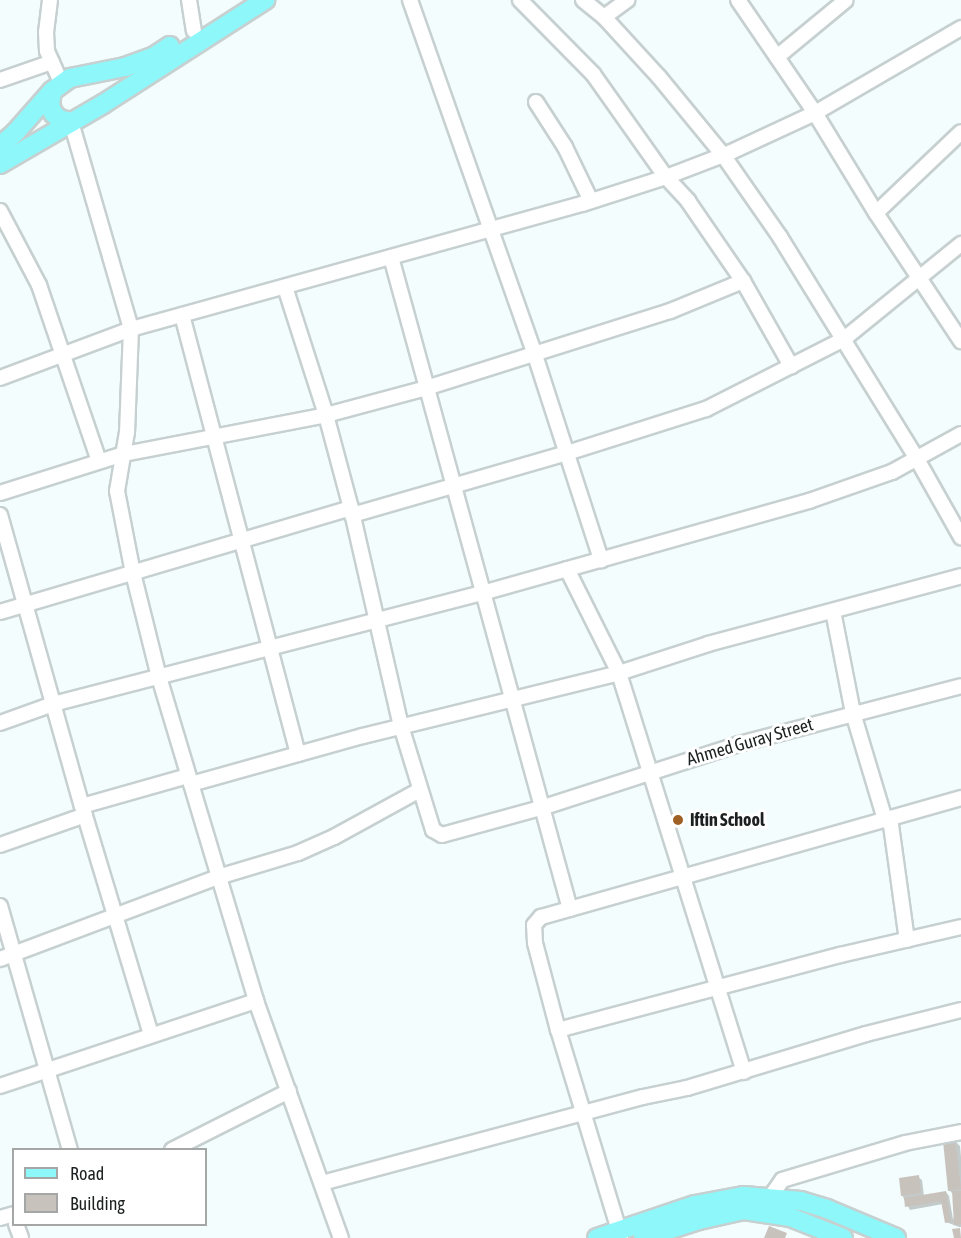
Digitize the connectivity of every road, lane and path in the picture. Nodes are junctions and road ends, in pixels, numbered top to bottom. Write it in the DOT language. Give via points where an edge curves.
graph roads {
  1 [pos="50,0"];
  2 [pos="189,0"];
  3 [pos="243,0"];
  4 [pos="265,0"];
  5 [pos="410,0"];
  6 [pos="520,0"];
  7 [pos="583,0"];
  8 [pos="627,0"];
  9 [pos="738,0"];
  10 [pos="846,0"];
  11 [pos="604,17"];
  12 [pos="961,28"];
  13 [pos="194,31"];
  14 [pos="777,57"];
  15 [pos="52,62"];
  16 [pos="87,73"];
  17 [pos="0,80"];
  18 [pos="57,87"];
  19 [pos="536,102"];
  20 [pos="104,104"];
  21 [pos="815,113"];
  22 [pos="71,122"];
  23 [pos="961,132"];
  24 [pos="0,146"];
  25 [pos="723,156"];
  26 [pos="0,164"];
  27 [pos="666,177"];
  28 [pos="591,201"];
  29 [pos="0,211"];
  30 [pos="876,213"];
  31 [pos="491,228"];
  32 [pos="961,244"];
  33 [pos="391,257"];
  34 [pos="918,278"];
  35 [pos="743,282"];
  36 [pos="285,287"];
  37 [pos="182,315"];
  38 [pos="131,329"];
  39 [pos="844,339"];
  40 [pos="961,340"];
  41 [pos="64,352"];
  42 [pos="535,356"];
  43 [pos="791,366"];
  44 [pos="0,378"];
  45 [pos="426,388"];
  46 [pos="326,415"];
  47 [pos="961,434"];
  48 [pos="214,438"];
  49 [pos="567,453"];
  50 [pos="124,454"];
  51 [pos="917,459"];
  52 [pos="99,461"];
  53 [pos="453,486"];
  54 [pos="0,493"];
  55 [pos="352,511"];
  56 [pos="0,515"];
  57 [pos="961,537"];
  58 [pos="241,540"];
  59 [pos="601,560"];
  60 [pos="567,569"];
  61 [pos="133,573"];
  62 [pos="961,576"];
  63 [pos="482,593"];
  64 [pos="24,605"];
  65 [pos="832,611"];
  66 [pos="0,612"];
  67 [pos="378,620"];
  68 [pos="269,650"];
  69 [pos="619,673"];
  70 [pos="159,677"];
  71 [pos="961,686"];
  72 [pos="512,699"];
  73 [pos="53,704"];
  74 [pos="853,713"];
  75 [pos="0,723"];
  76 [pos="401,726"];
  77 [pos="298,754"];
  78 [pos="648,771"];
  79 [pos="190,780"];
  80 [pos="420,790"];
  81 [pos="961,798"];
  82 [pos="541,808"];
  83 [pos="83,811"];
  84 [pos="888,819"];
  85 [pos="0,845"];
  86 [pos="218,877"];
  87 [pos="681,879"];
  88 [pos="0,906"];
  89 [pos="570,909"];
  90 [pos="117,916"];
  91 [pos="961,927"];
  92 [pos="907,940"];
  93 [pos="14,953"];
  94 [pos="0,959"];
  95 [pos="717,988"];
  96 [pos="256,1001"];
  97 [pos="961,1010"];
  98 [pos="558,1030"];
  99 [pos="150,1035"];
  100 [pos="45,1071"];
  101 [pos="744,1071"];
  102 [pos="0,1086"];
  103 [pos="289,1091"];
  104 [pos="583,1113"];
  105 [pos="961,1131"];
  106 [pos="70,1148"];
  107 [pos="174,1148"];
  108 [pos="322,1183"];
  109 [pos="771,1196"];
  110 [pos="620,1234"];
  111 [pos="340,1238"];
  112 [pos="597,1238"];
  113 [pos="643,1238"];
  114 [pos="843,1238"];
  115 [pos="896,1238"];
  1 -- 15 [label="street" via="46,32"];
  2 -- 13 [label="street"];
  3 -- 13 [label="main road"];
  4 -- 20 [label="main road"];
  5 -- 31 [label="street"];
  6 -- 27 [label="street" via="593,74"];
  7 -- 11 [label="street"];
  8 -- 11 [label="street"];
  9 -- 14 [label="street"];
  10 -- 14 [label="street"];
  11 -- 25 [label="street"];
  12 -- 21 [label="street"];
  13 -- 16 [label="main road" via="153,57 125,67"];
  14 -- 21 [label="street"];
  15 -- 17 [label="street"];
  15 -- 18 [label="street"];
  16 -- 18 [label="main road"];
  16 -- 20 [label="main road" via="104,89"];
  18 -- 22 [label="main road" via="50,105 52,113"];
  18 -- 24 [label="main road"];
  19 -- 28 [label="street" via="565,147"];
  20 -- 22 [label="main road"];
  21 -- 25 [label="street"];
  21 -- 30 [label="street"];
  22 -- 26 [label="main road"];
  22 -- 38 [label="street"];
  23 -- 30 [label="street"];
  25 -- 27 [label="street"];
  25 -- 39 [label="street"];
  27 -- 28 [label="street"];
  27 -- 35 [label="street" via="688,201"];
  28 -- 31 [label="street"];
  29 -- 41 [label="street" via="39,285"];
  30 -- 34 [label="street"];
  31 -- 33 [label="street"];
  31 -- 42 [label="street"];
  32 -- 34 [label="street"];
  33 -- 36 [label="street"];
  33 -- 45 [label="street"];
  34 -- 39 [label="street"];
  34 -- 40 [label="street"];
  35 -- 42 [label="street" via="670,312"];
  35 -- 43 [label="street"];
  36 -- 37 [label="street"];
  36 -- 46 [label="street, Ahmed Guray Street"];
  37 -- 38 [label="street"];
  37 -- 48 [label="street"];
  38 -- 41 [label="street"];
  38 -- 50 [label="street"];
  39 -- 43 [label="street"];
  39 -- 51 [label="street"];
  41 -- 44 [label="street"];
  41 -- 52 [label="street"];
  42 -- 45 [label="street"];
  42 -- 49 [label="street"];
  43 -- 49 [label="street" via="706,409"];
  45 -- 46 [label="street"];
  45 -- 53 [label="street"];
  46 -- 48 [label="street"];
  46 -- 55 [label="street, Ahmed Guray Street"];
  47 -- 51 [label="street"];
  48 -- 50 [label="street"];
  48 -- 58 [label="street"];
  49 -- 53 [label="street"];
  49 -- 59 [label="street"];
  50 -- 52 [label="street"];
  50 -- 61 [label="street" via="117,491"];
  51 -- 57 [label="street"];
  51 -- 59 [label="street" via="892,472 809,501"];
  52 -- 54 [label="street"];
  53 -- 55 [label="street"];
  53 -- 63 [label="street"];
  55 -- 58 [label="street"];
  55 -- 67 [label="street, Ahmed Guray Street"];
  56 -- 64 [label="street"];
  58 -- 61 [label="street"];
  58 -- 68 [label="street"];
  59 -- 60 [label="street"];
  60 -- 63 [label="street"];
  60 -- 69 [label="street"];
  61 -- 64 [label="street"];
  61 -- 70 [label="street"];
  62 -- 65 [label="street"];
  63 -- 67 [label="street"];
  63 -- 72 [label="street"];
  64 -- 66 [label="street"];
  64 -- 73 [label="street"];
  65 -- 69 [label="street"];
  65 -- 74 [label="street"];
  67 -- 68 [label="street"];
  67 -- 76 [label="street, Ahmed Guray Street"];
  68 -- 70 [label="street"];
  68 -- 77 [label="street"];
  69 -- 72 [label="street"];
  69 -- 78 [label="street"];
  70 -- 73 [label="street"];
  70 -- 79 [label="street"];
  71 -- 74 [label="street, Ahmed Guray Street"];
  72 -- 76 [label="street"];
  72 -- 82 [label="street"];
  73 -- 75 [label="street"];
  73 -- 83 [label="street"];
  74 -- 78 [label="street, Ahmed Guray Street"];
  74 -- 84 [label="street"];
  76 -- 77 [label="street"];
  76 -- 80 [label="street, Ahmed Guray Street"];
  77 -- 79 [label="street"];
  78 -- 82 [label="street, Ahmed Guray Street"];
  78 -- 87 [label="street"];
  79 -- 83 [label="street"];
  79 -- 86 [label="street"];
  80 -- 82 [label="street, Ahmed Guray Street" via="434,830 442,835"];
  80 -- 86 [label="street" via="298,853"];
  81 -- 84 [label="street"];
  82 -- 89 [label="street"];
  83 -- 85 [label="street"];
  83 -- 90 [label="street"];
  84 -- 87 [label="street"];
  84 -- 92 [label="street"];
  86 -- 90 [label="street"];
  86 -- 96 [label="street"];
  87 -- 89 [label="street"];
  87 -- 95 [label="street"];
  88 -- 93 [label="street"];
  89 -- 98 [label="street" via="541,916 534,925 535,943"];
  90 -- 93 [label="street"];
  90 -- 99 [label="street"];
  91 -- 92 [label="street"];
  92 -- 95 [label="street"];
  93 -- 94 [label="street"];
  93 -- 100 [label="street"];
  95 -- 98 [label="street"];
  95 -- 101 [label="street"];
  96 -- 99 [label="street"];
  96 -- 103 [label="street"];
  97 -- 101 [label="street"];
  98 -- 104 [label="street"];
  99 -- 100 [label="street"];
  100 -- 102 [label="street"];
  100 -- 106 [label="street"];
  101 -- 104 [label="street"];
  103 -- 107 [label="street"];
  103 -- 108 [label="street"];
  104 -- 108 [label="street"];
  104 -- 110 [label="street"];
  105 -- 109 [label="street" via="904,1143 782,1180"];
  108 -- 111 [label="street"];
  109 -- 110 [label="main road" via="720,1199"];
  109 -- 115 [label="main road" via="827,1209"];
  110 -- 112 [label="main road"];
  113 -- 114 [label="main road" via="744,1210 790,1217"];
}
